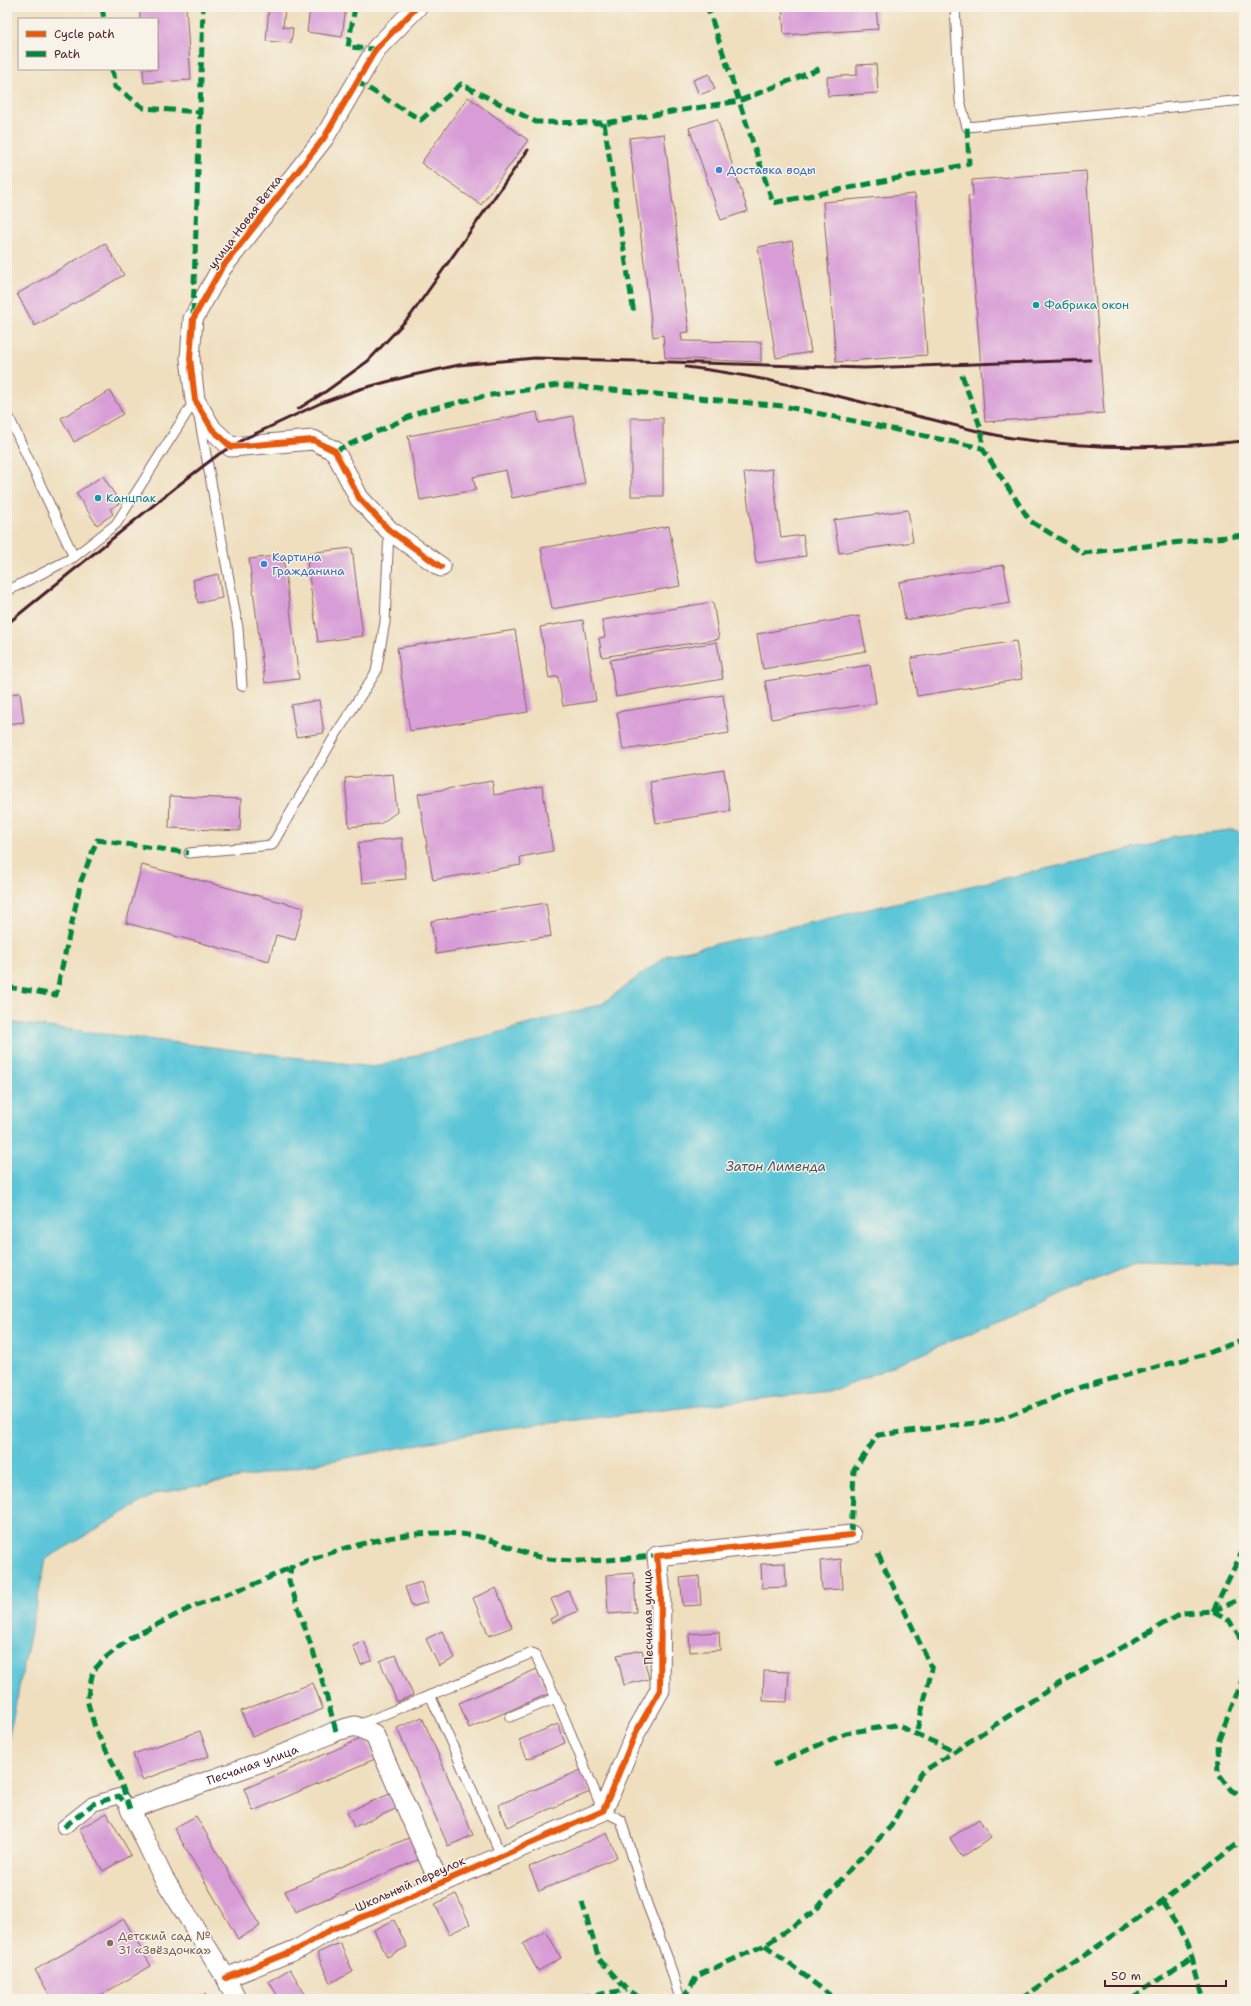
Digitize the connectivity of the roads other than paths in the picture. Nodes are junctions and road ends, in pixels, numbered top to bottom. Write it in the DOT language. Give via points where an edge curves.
graph roads {
  1 [pos="417,7"];
  2 [pos="954,7"];
  3 [pos="1244,100"];
  4 [pos="195,400"];
  5 [pos="7,413"];
  6 [pos="389,530"];
  7 [pos="74,557"];
  8 [pos="441,567"];
  9 [pos="7,591"];
  10 [pos="242,686"];
  11 [pos="188,853"];
  12 [pos="851,1534"];
  13 [pos="430,1695"];
  14 [pos="556,1698"];
  15 [pos="510,1717"];
  16 [pos="355,1726"];
  17 [pos="130,1809"];
  18 [pos="603,1811"];
  19 [pos="64,1827"];
  20 [pos="501,1855"];
  21 [pos="439,1882"];
  22 [pos="226,1978"];
  23 [pos="236,1999"];
  24 [pos="680,1999"];
  1 -- 4 [label="street, улица Новая Ветка" via="376,49 324,138 221,269 193,319 190,358"];
  2 -- 3 [label="lane" via="960,101 967,127"];
  4 -- 6 [label="street, улица Новая Ветка" via="212,429 231,447 314,440 336,451 359,498"];
  4 -- 7 [label="lane" via="116,524"];
  4 -- 10 [label="lane" via="238,628"];
  5 -- 7 [label="lane"];
  6 -- 8 [label="street, улица Новая Ветка"];
  6 -- 11 [label="lane" via="386,622 376,672 336,734 272,845"];
  7 -- 9 [label="lane"];
  12 -- 18 [label="street, Песчаная улица" via="658,1556 661,1596 660,1690 636,1732"];
  13 -- 14 [label="lane" via="532,1653 540,1661"];
  13 -- 16 [label="lane"];
  13 -- 20 [label="lane"];
  14 -- 15 [label="lane"];
  14 -- 18 [label="lane"];
  16 -- 17 [label="street, Песчаная улица"];
  16 -- 21 [label="street" via="374,1734"];
  17 -- 19 [label="street" via="119,1796 93,1804"];
  17 -- 22 [label="street" via="163,1877"];
  18 -- 20 [label="street, Школьный переулок"];
  18 -- 24 [label="lane" via="621,1820"];
  20 -- 21 [label="street, Школьный переулок"];
  21 -- 22 [label="street, Школьный переулок" via="376,1912 332,1929 300,1948"];
  22 -- 23 [label="street"];
}
